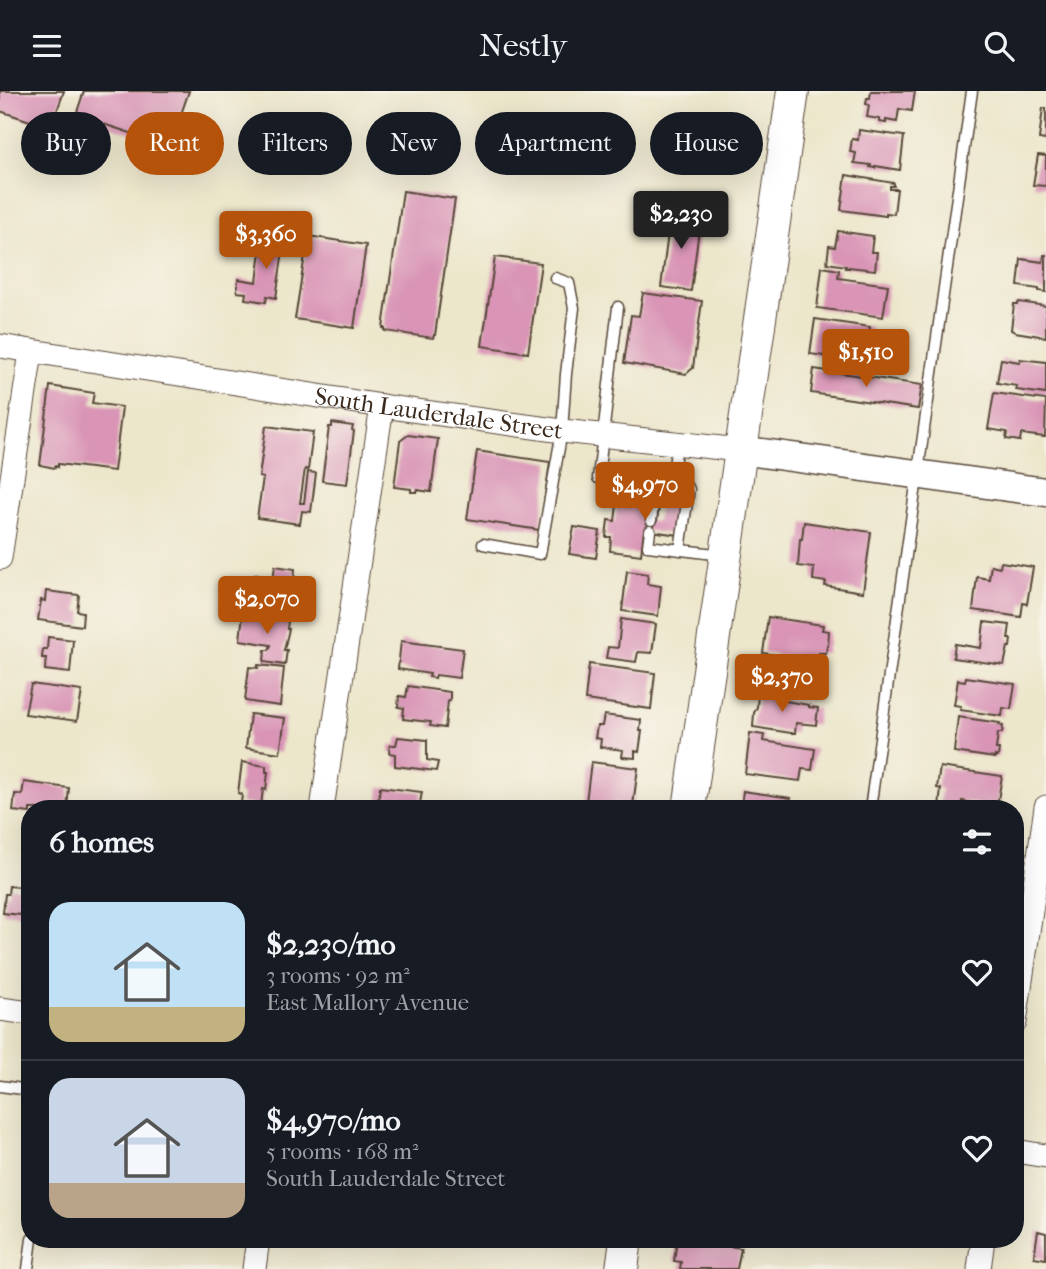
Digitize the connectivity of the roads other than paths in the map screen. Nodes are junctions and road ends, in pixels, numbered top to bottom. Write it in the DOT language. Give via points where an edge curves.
graph roads {
  1 [pos="793,91"];
  2 [pos="972,91"];
  3 [pos="555,278"];
  4 [pos="618,307"];
  5 [pos="0,347"];
  6 [pos="31,352"];
  7 [pos="382,406"];
  8 [pos="562,431"];
  9 [pos="603,435"];
  10 [pos="677,443"];
  11 [pos="740,450"];
  12 [pos="673,474"];
  13 [pos="917,474"];
  14 [pos="656,484"];
  15 [pos="1046,492"];
  16 [pos="483,544"];
  17 [pos="680,550"];
  18 [pos="724,555"];
  19 [pos="0,558"];
  20 [pos="324,800"];
  21 [pos="689,800"];
  22 [pos="871,800"];
  23 [pos="1046,807"];
  24 [pos="1024,960"];
  25 [pos="0,1009"];
  26 [pos="21,1012"];
  27 [pos="0,1086"];
  28 [pos="21,1089"];
  29 [pos="1024,1152"];
  30 [pos="1046,1156"];
  31 [pos="31,1248"];
  32 [pos="257,1248"];
  33 [pos="625,1248"];
  34 [pos="982,1248"];
  35 [pos="28,1269"];
  36 [pos="254,1269"];
  37 [pos="622,1269"];
  38 [pos="979,1269"];
  1 -- 11 [label="main road"];
  2 -- 13 [label="lane"];
  3 -- 8 [label="lane" via="569,283 574,308"];
  4 -- 9 [label="lane"];
  5 -- 6 [label="street, South Lauderdale Street"];
  6 -- 7 [label="street, South Lauderdale Street"];
  6 -- 19 [label="street"];
  7 -- 8 [label="street, South Lauderdale Street"];
  7 -- 20 [label="street"];
  8 -- 9 [label="street, South Lauderdale Street"];
  8 -- 16 [label="lane" via="540,554"];
  9 -- 10 [label="street, South Lauderdale Street"];
  9 -- 14 [label="lane" via="597,478"];
  10 -- 11 [label="street, South Lauderdale Street"];
  10 -- 12 [label="lane"];
  11 -- 13 [label="street, South Lauderdale Street"];
  11 -- 18 [label="main road"];
  12 -- 14 [label="lane"];
  12 -- 17 [label="lane" via="689,489"];
  13 -- 15 [label="street, South Lauderdale Street"];
  13 -- 22 [label="lane"];
  14 -- 17 [label="lane" via="648,546"];
  17 -- 18 [label="lane"];
  18 -- 21 [label="main road"];
  23 -- 24 [label="street"];
  25 -- 26 [label="street"];
  27 -- 28 [label="lane"];
  29 -- 30 [label="street"];
  31 -- 35 [label="lane"];
  32 -- 36 [label="street"];
  33 -- 37 [label="main road"];
  34 -- 38 [label="street"];
}
